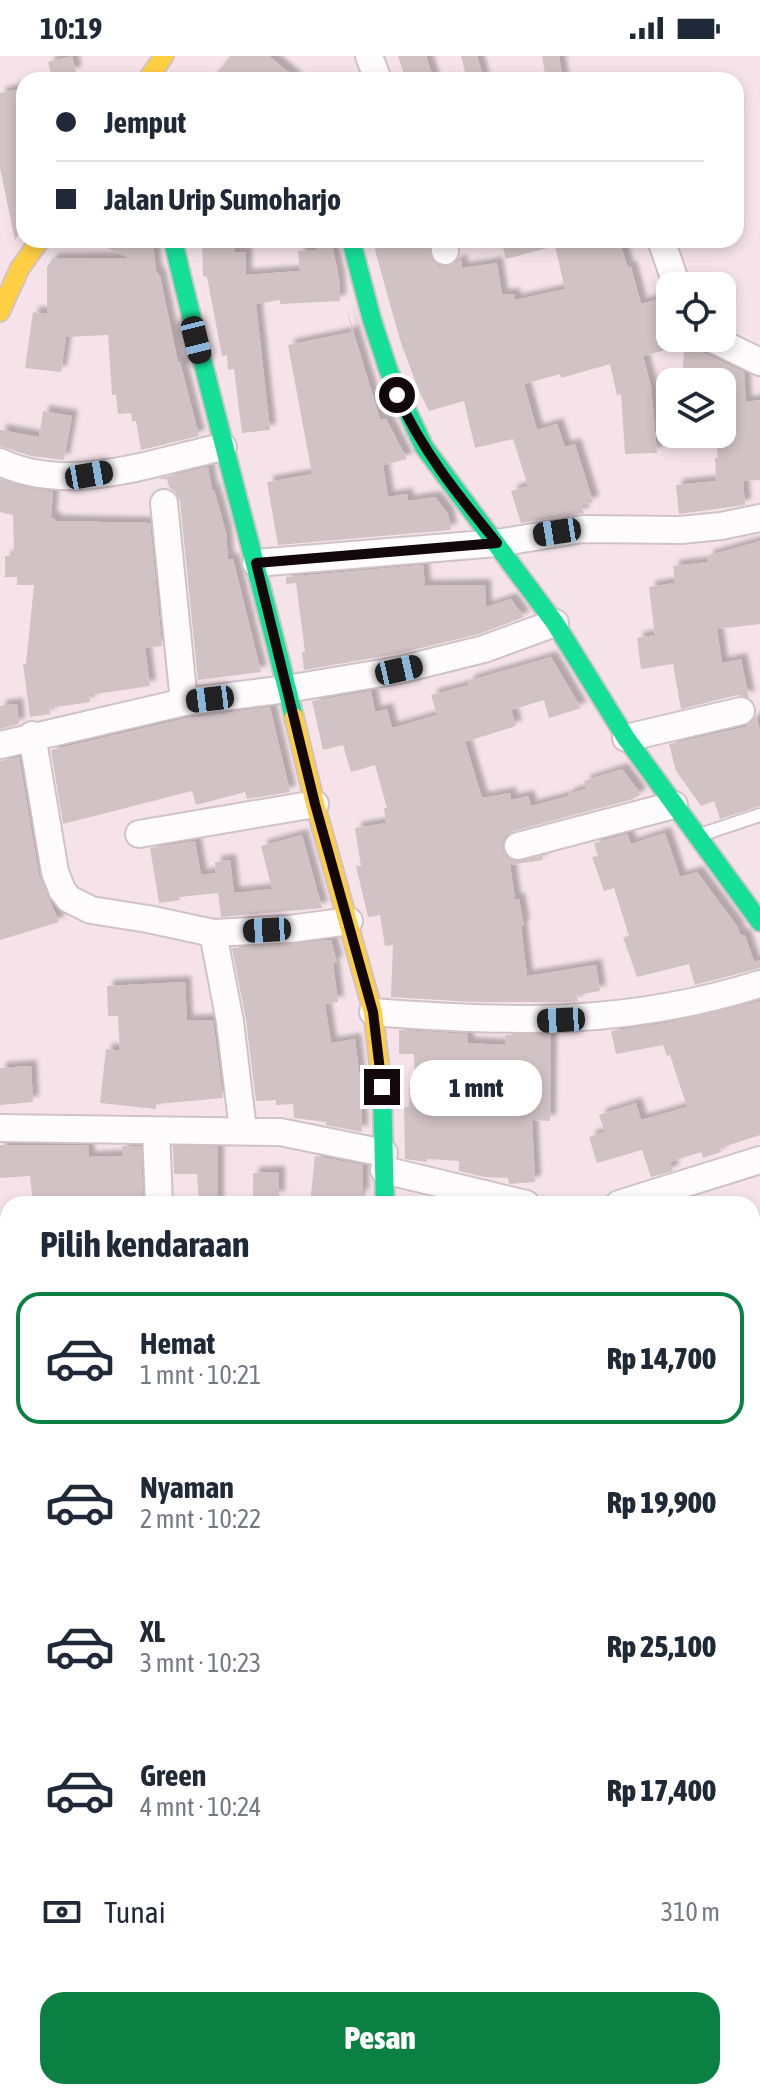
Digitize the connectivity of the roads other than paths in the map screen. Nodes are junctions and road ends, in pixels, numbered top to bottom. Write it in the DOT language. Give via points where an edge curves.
graph roads {
  1 [pos="34,248"];
  2 [pos="175,248"];
  3 [pos="353,248"];
  4 [pos="664,248"];
  5 [pos="20,268"];
  6 [pos="672,272"];
  7 [pos="0,296"];
  8 [pos="0,312"];
  9 [pos="736,350"];
  10 [pos="760,362"];
  11 [pos="223,447"];
  12 [pos="0,462"];
  13 [pos="164,503"];
  14 [pos="760,518"];
  15 [pos="497,543"];
  16 [pos="256,563"];
  17 [pos="555,623"];
  18 [pos="287,689"];
  19 [pos="184,702"];
  20 [pos="741,711"];
  21 [pos="32,735"];
  22 [pos="626,738"];
  23 [pos="0,745"];
  24 [pos="315,804"];
  25 [pos="674,805"];
  26 [pos="760,815"];
  27 [pos="139,834"];
  28 [pos="696,836"];
  29 [pos="518,846"];
  30 [pos="758,915"];
  31 [pos="349,921"];
  32 [pos="213,933"];
  33 [pos="760,984"];
  34 [pos="373,1012"];
  35 [pos="0,1128"];
  36 [pos="243,1130"];
  37 [pos="156,1131"];
  38 [pos="760,1160"];
  39 [pos="384,1162"];
  40 [pos="159,1196"];
  41 [pos="385,1196"];
  42 [pos="499,1196"];
  43 [pos="644,1196"];
  1 -- 5 [label="main road"];
  2 -- 11 [label="main road"];
  3 -- 15 [label="main road" via="385,368 408,421 443,476"];
  4 -- 6 [label="street"];
  5 -- 7 [label="main road"];
  5 -- 8 [label="main road"];
  9 -- 10 [label="street"];
  11 -- 12 [label="street" via="64,478"];
  11 -- 16 [label="main road"];
  13 -- 19 [label="street"];
  14 -- 15 [label="street" via="681,530 583,529"];
  15 -- 16 [label="street"];
  15 -- 17 [label="main road"];
  16 -- 18 [label="main road"];
  17 -- 18 [label="street" via="441,661"];
  17 -- 22 [label="main road"];
  18 -- 19 [label="street"];
  18 -- 24 [label="main road"];
  19 -- 21 [label="street"];
  20 -- 22 [label="street"];
  21 -- 23 [label="street"];
  21 -- 32 [label="street" via="55,872 69,899 91,910"];
  22 -- 25 [label="main road"];
  24 -- 27 [label="street"];
  24 -- 31 [label="main road"];
  25 -- 28 [label="main road"];
  25 -- 29 [label="street"];
  26 -- 28 [label="lane"];
  28 -- 30 [label="main road"];
  31 -- 32 [label="street"];
  31 -- 34 [label="main road"];
  32 -- 36 [label="street"];
  33 -- 34 [label="street" via="677,1007 588,1018 477,1020"];
  34 -- 39 [label="main road"];
  35 -- 37 [label="street"];
  36 -- 37 [label="street"];
  36 -- 39 [label="street" via="280,1132"];
  37 -- 40 [label="street"];
  38 -- 43 [label="street"];
  39 -- 41 [label="main road"];
  39 -- 42 [label="street"];
}
